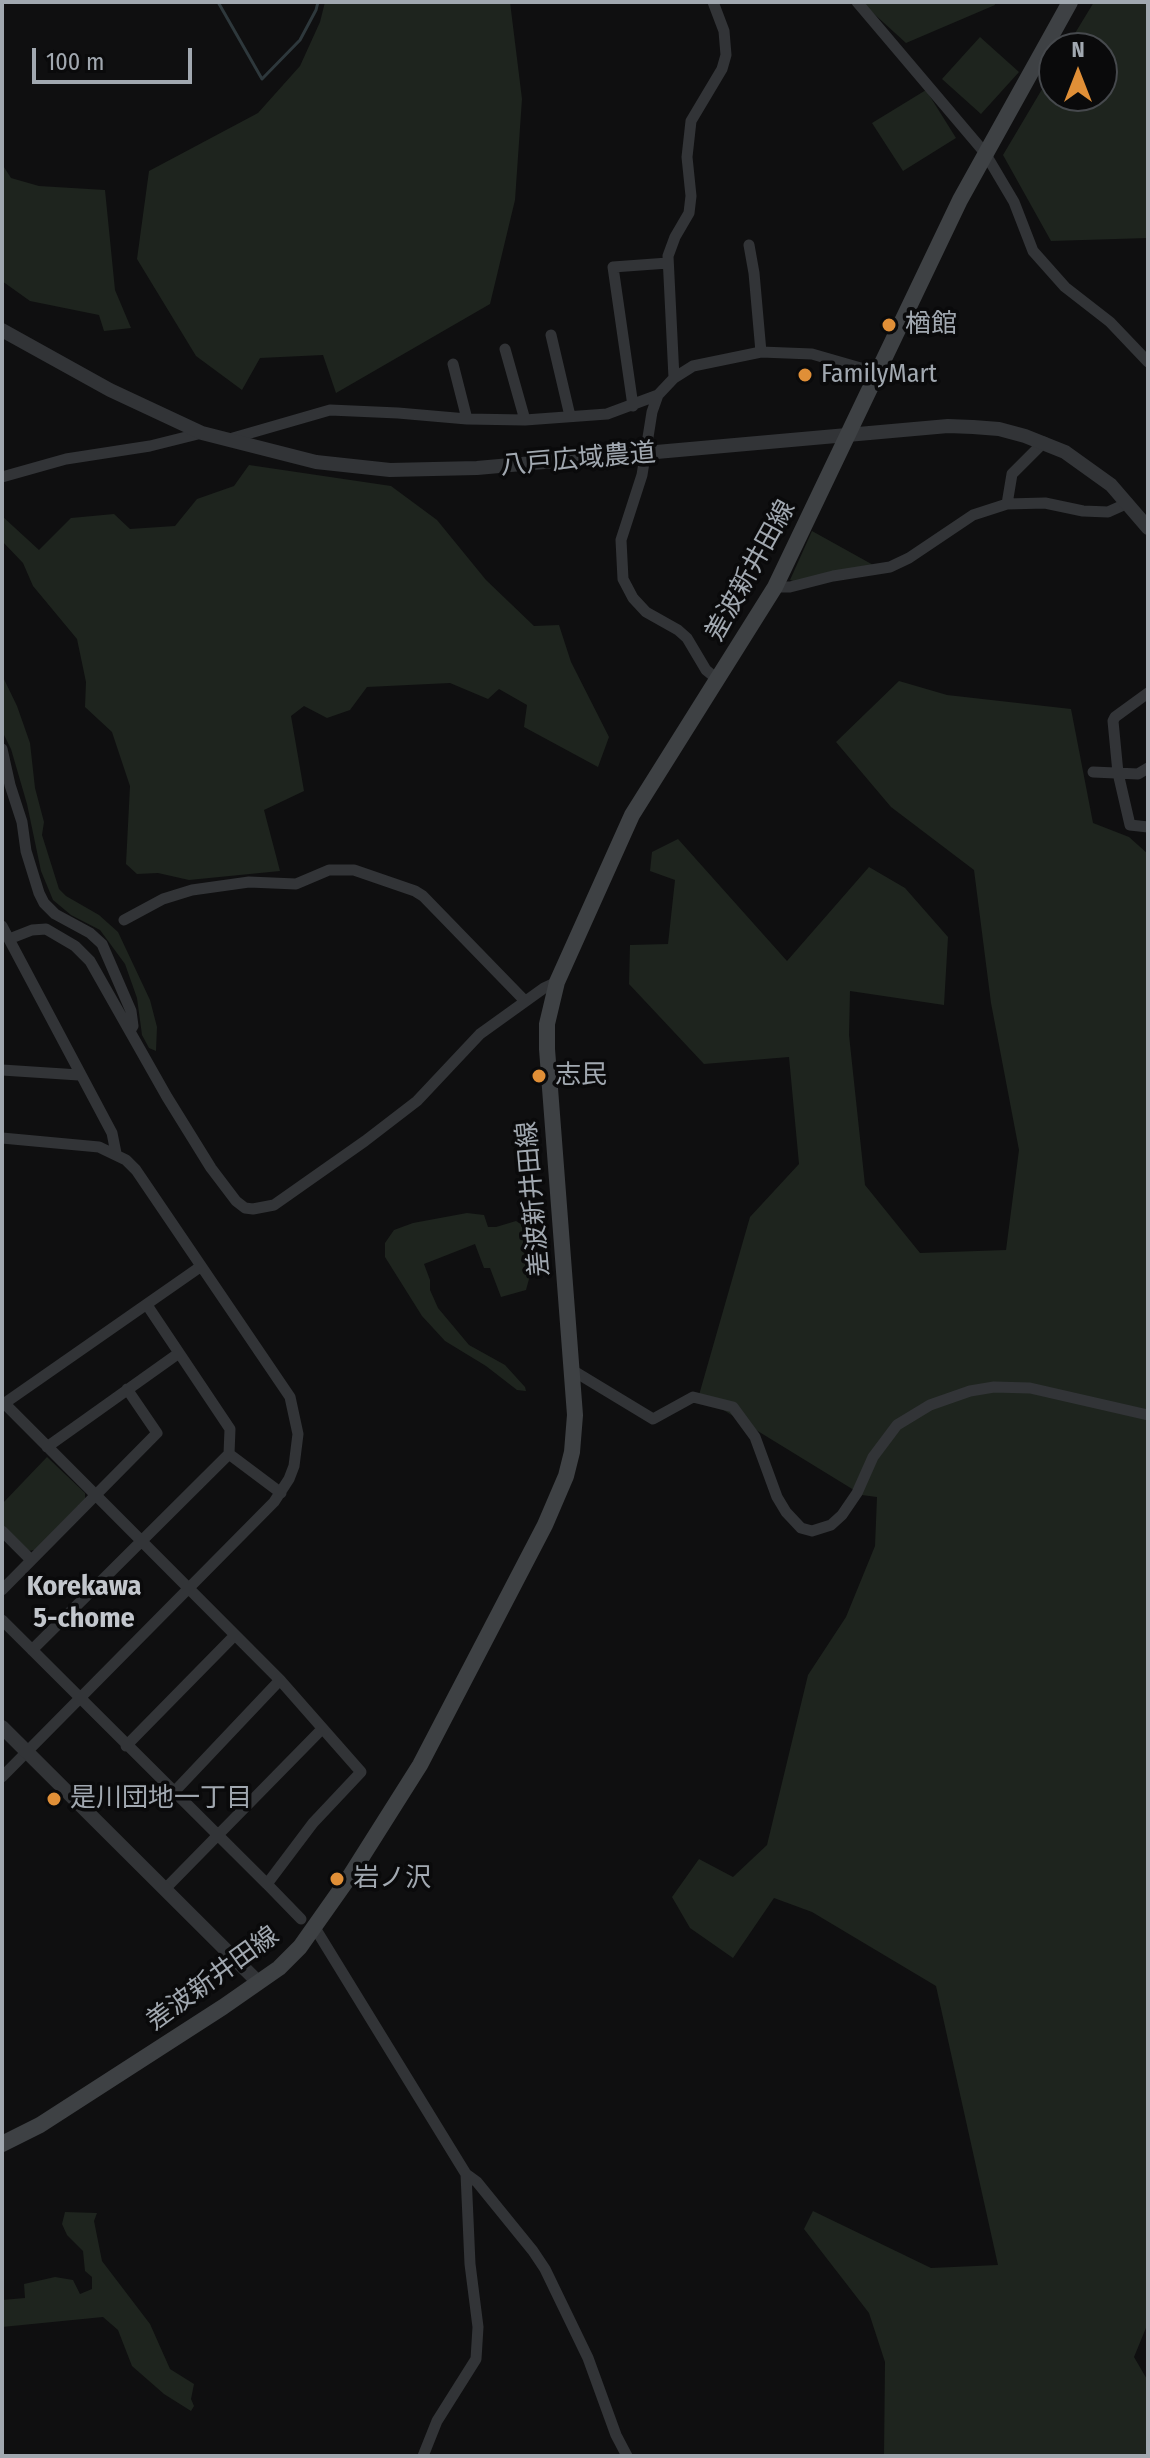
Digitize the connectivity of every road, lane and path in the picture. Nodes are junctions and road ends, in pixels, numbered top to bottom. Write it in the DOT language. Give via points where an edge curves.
graph roads {
  1 [pos="713,2"];
  2 [pos="857,2"];
  3 [pos="1070,2"];
  4 [pos="985,153"];
  5 [pos="749,245"];
  6 [pos="668,263"];
  7 [pos="2,330"];
  8 [pos="551,335"];
  9 [pos="505,349"];
  10 [pos="761,352"];
  11 [pos="1148,362"];
  12 [pos="453,364"];
  13 [pos="878,373"];
  14 [pos="674,378"];
  15 [pos="658,395"];
  16 [pos="633,406"];
  17 [pos="570,416"];
  18 [pos="467,419"];
  19 [pos="525,420"];
  20 [pos="202,433"];
  21 [pos="848,436"];
  22 [pos="226,440"];
  23 [pos="1044,442"];
  24 [pos="647,454"];
  25 [pos="2,477"];
  26 [pos="1128,503"];
  27 [pos="1007,504"];
  28 [pos="1148,528"];
  29 [pos="775,587"];
  30 [pos="717,679"];
  31 [pos="1148,693"];
  32 [pos="2,749"];
  33 [pos="1148,768"];
  34 [pos="1093,772"];
  35 [pos="1118,773"];
  36 [pos="1148,827"];
  37 [pos="124,920"];
  38 [pos="2,926"];
  39 [pos="9,939"];
  40 [pos="557,982"];
  41 [pos="525,1001"];
  42 [pos="130,1031"];
  43 [pos="3,1068"];
  44 [pos="79,1075"];
  45 [pos="2,1138"];
  46 [pos="116,1153"];
  47 [pos="200,1267"];
  48 [pos="147,1305"];
  49 [pos="179,1353"];
  50 [pos="572,1370"];
  51 [pos="127,1389"];
  52 [pos="4,1404"];
  53 [pos="1148,1415"];
  54 [pos="47,1447"];
  55 [pos="229,1454"];
  56 [pos="281,1493"];
  57 [pos="95,1496"];
  58 [pos="2,1531"];
  59 [pos="142,1541"];
  60 [pos="31,1560"];
  61 [pos="188,1588"];
  62 [pos="2,1590"];
  63 [pos="2,1620"];
  64 [pos="235,1635"];
  65 [pos="32,1650"];
  66 [pos="280,1680"];
  67 [pos="79,1699"];
  68 [pos="2,1727"];
  69 [pos="322,1729"];
  70 [pos="126,1746"];
  71 [pos="27,1752"];
  72 [pos="2,1777"];
  73 [pos="175,1791"];
  74 [pos="216,1836"];
  75 [pos="267,1884"];
  76 [pos="165,1889"];
  77 [pos="308,1923"];
  78 [pos="258,1982"];
  79 [pos="2,2144"];
  80 [pos="466,2174"];
  81 [pos="423,2456"];
  82 [pos="627,2456"];
  1 -- 6 [label="street" via="726,55 691,121 689,213"];
  2 -- 4 [label="street"];
  3 -- 4 [label="main road, 差波新井田線"];
  4 -- 11 [label="street" via="1014,202 1033,251"];
  4 -- 13 [label="main road, 差波新井田線"];
  5 -- 10 [label="street"];
  6 -- 14 [label="street"];
  6 -- 16 [label="street" via="613,267"];
  7 -- 20 [label="street, 八戸広域農道"];
  8 -- 17 [label="street"];
  9 -- 19 [label="street"];
  10 -- 13 [label="street" via="812,354"];
  10 -- 14 [label="street" via="693,366"];
  12 -- 18 [label="street"];
  13 -- 21 [label="main road, 差波新井田線"];
  14 -- 15 [label="street"];
  15 -- 16 [label="street"];
  15 -- 24 [label="street"];
  16 -- 17 [label="street"];
  17 -- 19 [label="street"];
  18 -- 19 [label="street"];
  18 -- 22 [label="street" via="330,410"];
  20 -- 22 [label="street, 八戸広域農道"];
  20 -- 25 [label="street"];
  21 -- 23 [label="street, 八戸広域農道" via="948,426 999,429"];
  21 -- 24 [label="street, 八戸広域農道"];
  21 -- 29 [label="main road, 差波新井田線"];
  22 -- 24 [label="street, 八戸広域農道" via="316,462 390,470"];
  23 -- 26 [label="street, 八戸広域農道" via="1091,469"];
  23 -- 27 [label="street" via="1012,474"];
  24 -- 30 [label="street" via="621,540 623,579 646,612 687,638"];
  26 -- 27 [label="street" via="1108,512"];
  26 -- 28 [label="street, 八戸広域農道"];
  27 -- 29 [label="street" via="973,515 890,567"];
  29 -- 30 [label="main road, 差波新井田線"];
  30 -- 40 [label="main road, 差波新井田線" via="632,815"];
  31 -- 35 [label="street" via="1113,721"];
  32 -- 42 [label="street" via="39,893 55,914 102,944 131,1011"];
  33 -- 35 [label="street" via="1138,774"];
  34 -- 35 [label="street"];
  35 -- 36 [label="street" via="1130,825"];
  37 -- 41 [label="street" via="192,890 249,882 296,884 329,870 354,870 423,896"];
  38 -- 39 [label="street"];
  39 -- 42 [label="street" via="41,928 75,946 97,972"];
  39 -- 44 [label="street"];
  40 -- 41 [label="street"];
  40 -- 50 [label="main road, 差波新井田線" via="547,1049"];
  41 -- 42 [label="street" via="480,1034 417,1101 311,1180 261,1209 236,1201 211,1168"];
  43 -- 44 [label="street"];
  44 -- 46 [label="street" via="112,1133"];
  45 -- 46 [label="street"];
  46 -- 47 [label="street" via="136,1170"];
  47 -- 48 [label="street"];
  47 -- 56 [label="street" via="294,1407 297,1451"];
  48 -- 49 [label="street"];
  48 -- 52 [label="street"];
  49 -- 51 [label="street"];
  49 -- 55 [label="street" via="230,1429"];
  50 -- 53 [label="street" via="653,1419 693,1397 733,1407 755,1437 786,1512 801,1528 812,1531 842,1515 897,1425 930,1405 970,1391 1030,1388"];
  50 -- 77 [label="main road, 差波新井田線" via="572,1452 545,1525 420,1765"];
  51 -- 54 [label="street"];
  51 -- 57 [label="street" via="157,1433"];
  52 -- 54 [label="street"];
  54 -- 57 [label="street"];
  55 -- 56 [label="street"];
  55 -- 59 [label="street"];
  56 -- 61 [label="street"];
  57 -- 59 [label="street"];
  57 -- 60 [label="street"];
  58 -- 60 [label="street"];
  59 -- 61 [label="street"];
  59 -- 65 [label="street"];
  60 -- 62 [label="street"];
  61 -- 64 [label="street"];
  61 -- 67 [label="street"];
  63 -- 65 [label="street"];
  64 -- 66 [label="street"];
  64 -- 70 [label="street"];
  65 -- 67 [label="street"];
  66 -- 69 [label="street"];
  66 -- 73 [label="street"];
  67 -- 70 [label="street"];
  67 -- 71 [label="street"];
  68 -- 71 [label="street"];
  69 -- 74 [label="street"];
  69 -- 75 [label="street" via="361,1772"];
  70 -- 73 [label="street"];
  71 -- 72 [label="street"];
  71 -- 76 [label="street"];
  73 -- 74 [label="street"];
  74 -- 75 [label="street"];
  74 -- 76 [label="street"];
  75 -- 77 [label="street"];
  76 -- 78 [label="street"];
  77 -- 78 [label="main road, 差波新井田線" via="279,1968"];
  77 -- 80 [label="street"];
  78 -- 79 [label="main road, 差波新井田線" via="40,2125"];
  80 -- 81 [label="street" via="476,2359 437,2421"];
  80 -- 82 [label="street" via="545,2269"];
}
